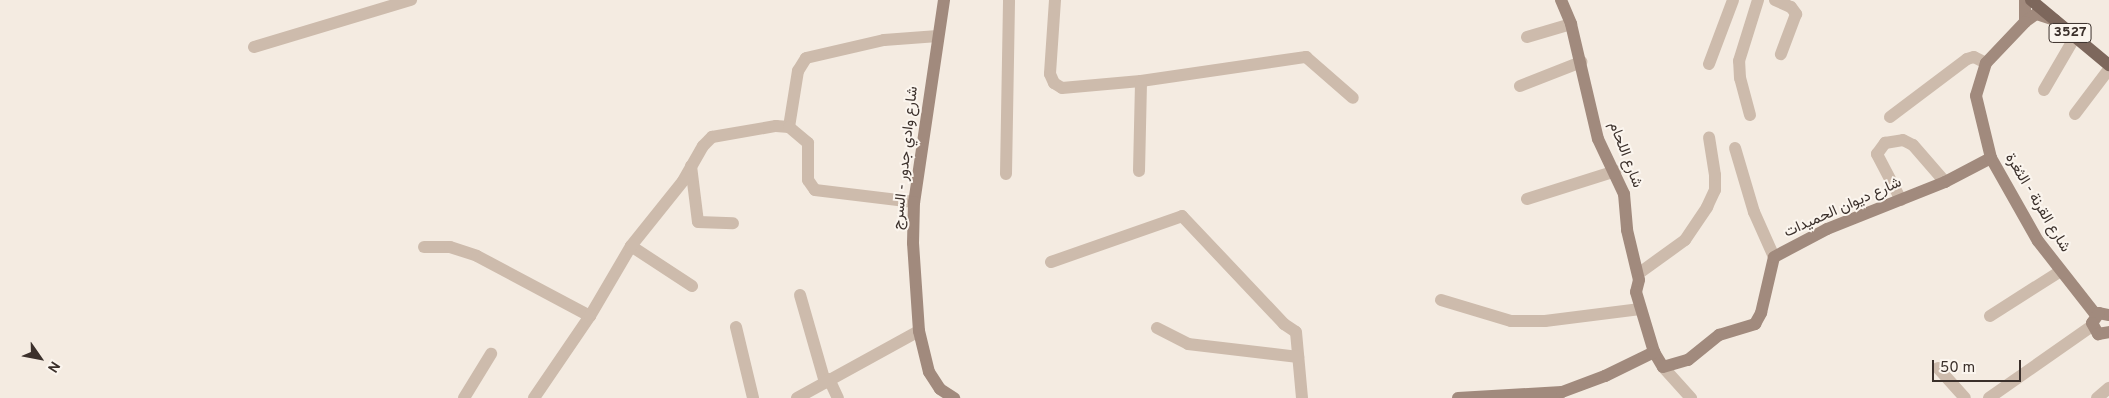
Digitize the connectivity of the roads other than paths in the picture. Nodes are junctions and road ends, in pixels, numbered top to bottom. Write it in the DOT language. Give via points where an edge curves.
graph roads {
  1 [pos="411,0"];
  2 [pos="944,0"];
  3 [pos="1009,0"];
  4 [pos="1055,0"];
  5 [pos="1561,0"];
  6 [pos="1733,0"];
  7 [pos="1758,0"];
  8 [pos="1775,0"];
  9 [pos="2025,0"];
  10 [pos="2032,0"];
  11 [pos="2057,21"];
  12 [pos="2026,22"];
  13 [pos="1571,24"];
  14 [pos="938,36"];
  15 [pos="1527,37"];
  16 [pos="2075,37"];
  17 [pos="254,47"];
  18 [pos="1781,54"];
  19 [pos="1581,62"];
  20 [pos="1986,63"];
  21 [pos="1709,64"];
  22 [pos="2109,65"];
  23 [pos="2109,69"];
  24 [pos="1141,81"];
  25 [pos="1520,86"];
  26 [pos="2044,90"];
  27 [pos="1353,98"];
  28 [pos="2075,114"];
  29 [pos="1750,115"];
  30 [pos="1890,117"];
  31 [pos="789,127"];
  32 [pos="1709,136"];
  33 [pos="1735,148"];
  34 [pos="1991,158"];
  35 [pos="691,166"];
  36 [pos="1138,171"];
  37 [pos="1616,171"];
  38 [pos="1006,174"];
  39 [pos="1945,182"];
  40 [pos="1528,199"];
  41 [pos="1901,200"];
  42 [pos="914,202"];
  43 [pos="734,223"];
  44 [pos="631,246"];
  45 [pos="424,247"];
  46 [pos="1774,257"];
  47 [pos="1051,262"];
  48 [pos="2059,272"];
  49 [pos="1638,274"];
  50 [pos="692,286"];
  51 [pos="800,295"];
  52 [pos="1442,300"];
  53 [pos="1640,309"];
  54 [pos="2109,315"];
  55 [pos="590,316"];
  56 [pos="1990,316"];
  57 [pos="2094,321"];
  58 [pos="736,327"];
  59 [pos="1157,328"];
  60 [pos="919,331"];
  61 [pos="2108,335"];
  62 [pos="1654,352"];
  63 [pos="491,354"];
  64 [pos="1298,357"];
  65 [pos="1663,367"];
  66 [pos="1938,368"];
  67 [pos="827,380"];
  68 [pos="2109,388"];
  69 [pos="464,398"];
  70 [pos="534,398"];
  71 [pos="753,398"];
  72 [pos="797,398"];
  73 [pos="838,398"];
  74 [pos="954,398"];
  75 [pos="1302,398"];
  76 [pos="1458,398"];
  77 [pos="1691,398"];
  78 [pos="1964,398"];
  79 [pos="1989,398"];
  80 [pos="2096,398"];
  1 -- 17 [label="street"];
  2 -- 14 [label="main road, شارع وادي جدور - السرج"];
  3 -- 38 [label="street"];
  4 -- 24 [label="street" via="1050,74 1056,85 1068,89"];
  5 -- 13 [label="main road, شارع اللحام"];
  6 -- 21 [label="street"];
  7 -- 29 [label="street" via="1739,61"];
  8 -- 18 [label="street" via="1791,7 1796,14"];
  9 -- 12 [label="main road"];
  10 -- 11 [label="main road, 3527"];
  11 -- 12 [label="main road" via="2036,14"];
  11 -- 16 [label="main road, 3527"];
  12 -- 20 [label="main road, شارع القرنة - الثغرة"];
  13 -- 15 [label="street"];
  13 -- 19 [label="main road, شارع اللحام"];
  14 -- 31 [label="street" via="884,40 806,58 798,71"];
  14 -- 42 [label="main road, شارع وادي جدور - السرج"];
  16 -- 22 [label="main road, 3527"];
  16 -- 26 [label="street"];
  19 -- 25 [label="street"];
  19 -- 37 [label="main road, شارع اللحام" via="1598,139"];
  20 -- 30 [label="street" via="1975,58 1967,59"];
  20 -- 34 [label="main road, شارع القرنة - الثغرة" via="1976,96"];
  23 -- 28 [label="street"];
  24 -- 27 [label="street" via="1306,57"];
  24 -- 36 [label="street"];
  31 -- 35 [label="street" via="778,125 718,134 706,141"];
  31 -- 42 [label="street" via="808,142 808,180 815,190"];
  32 -- 49 [label="street" via="1716,175 1715,190 1685,240"];
  33 -- 46 [label="street" via="1754,212"];
  34 -- 39 [label="main road, شارع ديوان الحميدات"];
  34 -- 48 [label="main road, شارع القرنة - الثغرة"];
  35 -- 43 [label="street" via="698,222"];
  35 -- 44 [label="street"];
  37 -- 40 [label="street"];
  37 -- 49 [label="main road, شارع اللحام" via="1624,194 1627,230"];
  39 -- 41 [label="main road, شارع ديوان الحميدات"];
  39 -- 41 [label="street" via="1913,145 1903,140 1884,143 1877,154"];
  41 -- 46 [label="main road, شارع ديوان الحميدات" via="1828,229"];
  42 -- 60 [label="main road, شارع وادي جدور - السرج" via="913,243"];
  44 -- 50 [label="street"];
  44 -- 55 [label="street"];
  45 -- 55 [label="street" via="450,247 477,256"];
  46 -- 65 [label="main road, شارع ديوان الحميدات" via="1761,313 1755,324 1719,334 1688,360"];
  47 -- 64 [label="street" via="1182,216 1284,324 1296,332"];
  48 -- 56 [label="street"];
  48 -- 57 [label="main road, شارع القرنة - الثغرة"];
  49 -- 53 [label="main road, شارع اللحام" via="1636,292"];
  51 -- 67 [label="street"];
  52 -- 53 [label="street" via="1511,321 1545,322"];
  53 -- 62 [label="main road, شارع اللحام"];
  54 -- 57 [label="main road"];
  55 -- 70 [label="street"];
  57 -- 61 [label="main road, شارع القرنة - الثغرة" via="2096,332"];
  57 -- 79 [label="street"];
  58 -- 71 [label="street"];
  59 -- 64 [label="street" via="1188,344"];
  60 -- 67 [label="street"];
  60 -- 74 [label="main road, شارع وادي جدور - السرج" via="932,377"];
  62 -- 65 [label="main road"];
  62 -- 76 [label="main road" via="1562,392"];
  63 -- 69 [label="street"];
  64 -- 75 [label="street"];
  65 -- 77 [label="street"];
  66 -- 78 [label="street"];
  67 -- 72 [label="street"];
  67 -- 73 [label="street"];
  68 -- 80 [label="street"];
}
